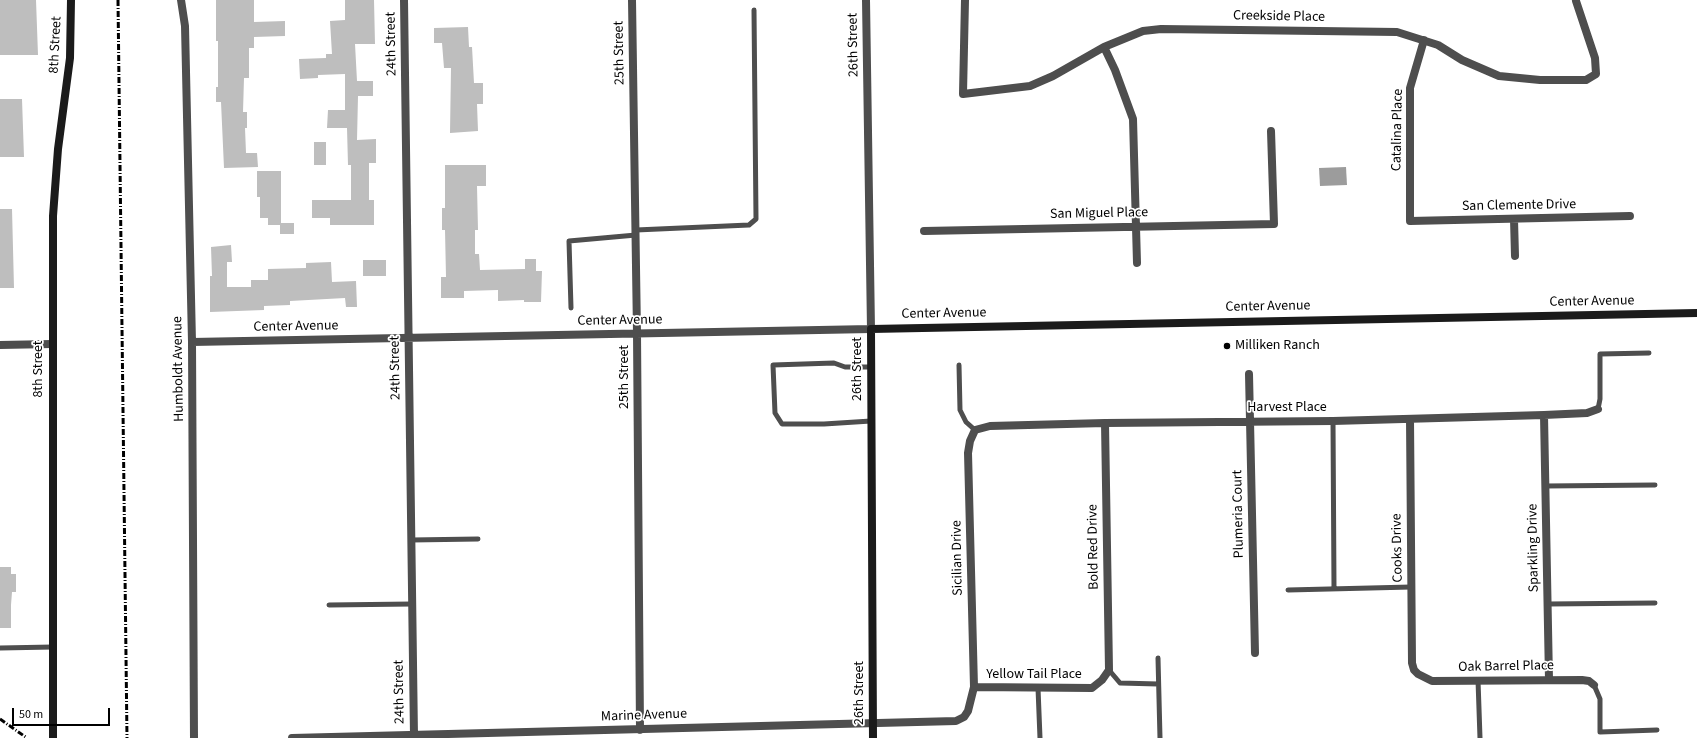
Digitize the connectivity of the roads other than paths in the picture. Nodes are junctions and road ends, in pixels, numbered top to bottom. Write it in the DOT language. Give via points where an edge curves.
graph roads {
  1 [pos="71,0"];
  2 [pos="181,0"];
  3 [pos="404,0"];
  4 [pos="632,0"];
  5 [pos="866,0"];
  6 [pos="965,0"];
  7 [pos="1576,1"];
  8 [pos="754,10"];
  9 [pos="1424,40"];
  10 [pos="1104,47"];
  11 [pos="1271,131"];
  12 [pos="1630,216"];
  13 [pos="1514,219"];
  14 [pos="1410,221"];
  15 [pos="1137,227"];
  16 [pos="924,231"];
  17 [pos="636,233"];
  18 [pos="1515,256"];
  19 [pos="1137,263"];
  20 [pos="571,308"];
  21 [pos="1697,313"];
  22 [pos="871,329"];
  23 [pos="638,333"];
  24 [pos="409,338"];
  25 [pos="192,342"];
  26 [pos="0,344"];
  27 [pos="52,344"];
  28 [pos="1649,353"];
  29 [pos="959,365"];
  30 [pos="871,368"];
  31 [pos="1250,374"];
  32 [pos="1598,409"];
  33 [pos="1544,415"];
  34 [pos="1410,419"];
  35 [pos="871,420"];
  36 [pos="1250,421"];
  37 [pos="1333,421"];
  38 [pos="1105,423"];
  39 [pos="975,430"];
  40 [pos="1655,485"];
  41 [pos="1545,486"];
  42 [pos="478,539"];
  43 [pos="411,540"];
  44 [pos="1411,586"];
  45 [pos="1334,588"];
  46 [pos="1288,590"];
  47 [pos="1655,603"];
  48 [pos="412,604"];
  49 [pos="1548,604"];
  50 [pos="329,605"];
  51 [pos="53,647"];
  52 [pos="0,648"];
  53 [pos="1255,653"];
  54 [pos="1158,658"];
  55 [pos="1110,670"];
  56 [pos="1418,674"];
  57 [pos="1478,680"];
  58 [pos="1549,680"];
  59 [pos="1158,684"];
  60 [pos="1594,685"];
  61 [pos="974,687"];
  62 [pos="1038,688"];
  63 [pos="872,722"];
  64 [pos="640,730"];
  65 [pos="1656,730"];
  66 [pos="414,736"];
  67 [pos="53,738"];
  68 [pos="194,738"];
  69 [pos="292,738"];
  70 [pos="873,738"];
  71 [pos="1040,738"];
  72 [pos="1160,738"];
  73 [pos="1480,738"];
  1 -- 27 [label="street, 8th Street" via="70,58 58,149 53,216"];
  2 -- 25 [label="street, Humboldt Avenue" via="185,26"];
  3 -- 24 [label="street, 24th Street"];
  4 -- 17 [label="street, 25th Street"];
  5 -- 22 [label="street, 26th Street"];
  6 -- 10 [label="street, Creekside Place" via="963,94 1030,86"];
  7 -- 9 [label="street, Creekside Place" via="1595,58 1596,74 1586,80 1499,76"];
  8 -- 17 [label="lane" via="756,218 749,225"];
  9 -- 10 [label="street, Creekside Place" via="1397,32 1160,29 1143,31"];
  9 -- 14 [label="street, Catalina Place" via="1410,88"];
  10 -- 15 [label="street" via="1133,119"];
  11 -- 15 [label="street, San Miguel Place" via="1274,224"];
  12 -- 13 [label="street, San Clemente Drive"];
  13 -- 14 [label="street, San Clemente Drive"];
  13 -- 18 [label="street"];
  15 -- 16 [label="street, San Miguel Place"];
  15 -- 19 [label="street"];
  17 -- 20 [label="lane" via="569,241"];
  17 -- 23 [label="street, 25th Street"];
  21 -- 22 [label="street, Center Avenue"];
  22 -- 23 [label="street, Center Avenue"];
  22 -- 30 [label="street, 26th Street"];
  23 -- 24 [label="street, Center Avenue"];
  23 -- 64 [label="street, 25th Street"];
  24 -- 25 [label="street, Center Avenue"];
  24 -- 43 [label="street, 24th Street"];
  25 -- 68 [label="street, Humboldt Avenue"];
  26 -- 27 [label="street"];
  27 -- 51 [label="street, 8th Street"];
  28 -- 32 [label="lane" via="1600,354"];
  29 -- 39 [label="lane" via="960,410 966,422"];
  30 -- 35 [label="street, 26th Street"];
  30 -- 35 [label="lane" via="845,367 834,363 773,365 775,413 782,424"];
  31 -- 36 [label="street, Plumeria Court"];
  32 -- 33 [label="street, Harvest Place" via="1587,413"];
  33 -- 34 [label="street, Harvest Place"];
  33 -- 41 [label="street, Sparkling Drive"];
  34 -- 37 [label="street, Harvest Place"];
  34 -- 44 [label="street, Cooks Drive"];
  35 -- 63 [label="street, 26th Street"];
  36 -- 37 [label="street, Harvest Place"];
  36 -- 38 [label="street, Harvest Place"];
  36 -- 53 [label="street, Plumeria Court"];
  37 -- 45 [label="lane"];
  38 -- 39 [label="street, Harvest Place" via="990,426"];
  38 -- 55 [label="street, Bold Red Drive"];
  39 -- 61 [label="street, Sicilian Drive" via="968,453"];
  40 -- 41 [label="lane"];
  41 -- 49 [label="street, Sparkling Drive"];
  42 -- 43 [label="lane"];
  43 -- 48 [label="street, 24th Street"];
  44 -- 45 [label="lane"];
  44 -- 56 [label="street, Cooks Drive" via="1412,663"];
  45 -- 46 [label="lane"];
  47 -- 49 [label="lane"];
  48 -- 50 [label="lane"];
  48 -- 66 [label="street, 24th Street"];
  49 -- 58 [label="street, Sparkling Drive"];
  51 -- 52 [label="lane"];
  51 -- 67 [label="street, 8th Street"];
  54 -- 59 [label="lane"];
  55 -- 59 [label="lane" via="1120,683"];
  55 -- 62 [label="street, Yellow Tail Place" via="1092,688"];
  56 -- 57 [label="street, Oak Barrel Place" via="1432,680"];
  57 -- 58 [label="street, Oak Barrel Place"];
  57 -- 73 [label="lane"];
  58 -- 60 [label="street, Oak Barrel Place" via="1582,680"];
  59 -- 72 [label="lane"];
  60 -- 65 [label="lane" via="1600,699 1600,732"];
  61 -- 62 [label="street, Yellow Tail Place"];
  61 -- 63 [label="street, Marine Avenue" via="968,711 964,717 956,721"];
  62 -- 71 [label="lane"];
  63 -- 64 [label="street, Marine Avenue"];
  63 -- 70 [label="street, 26th Street"];
  64 -- 66 [label="street, Marine Avenue"];
  66 -- 69 [label="street, Marine Avenue"];
}
